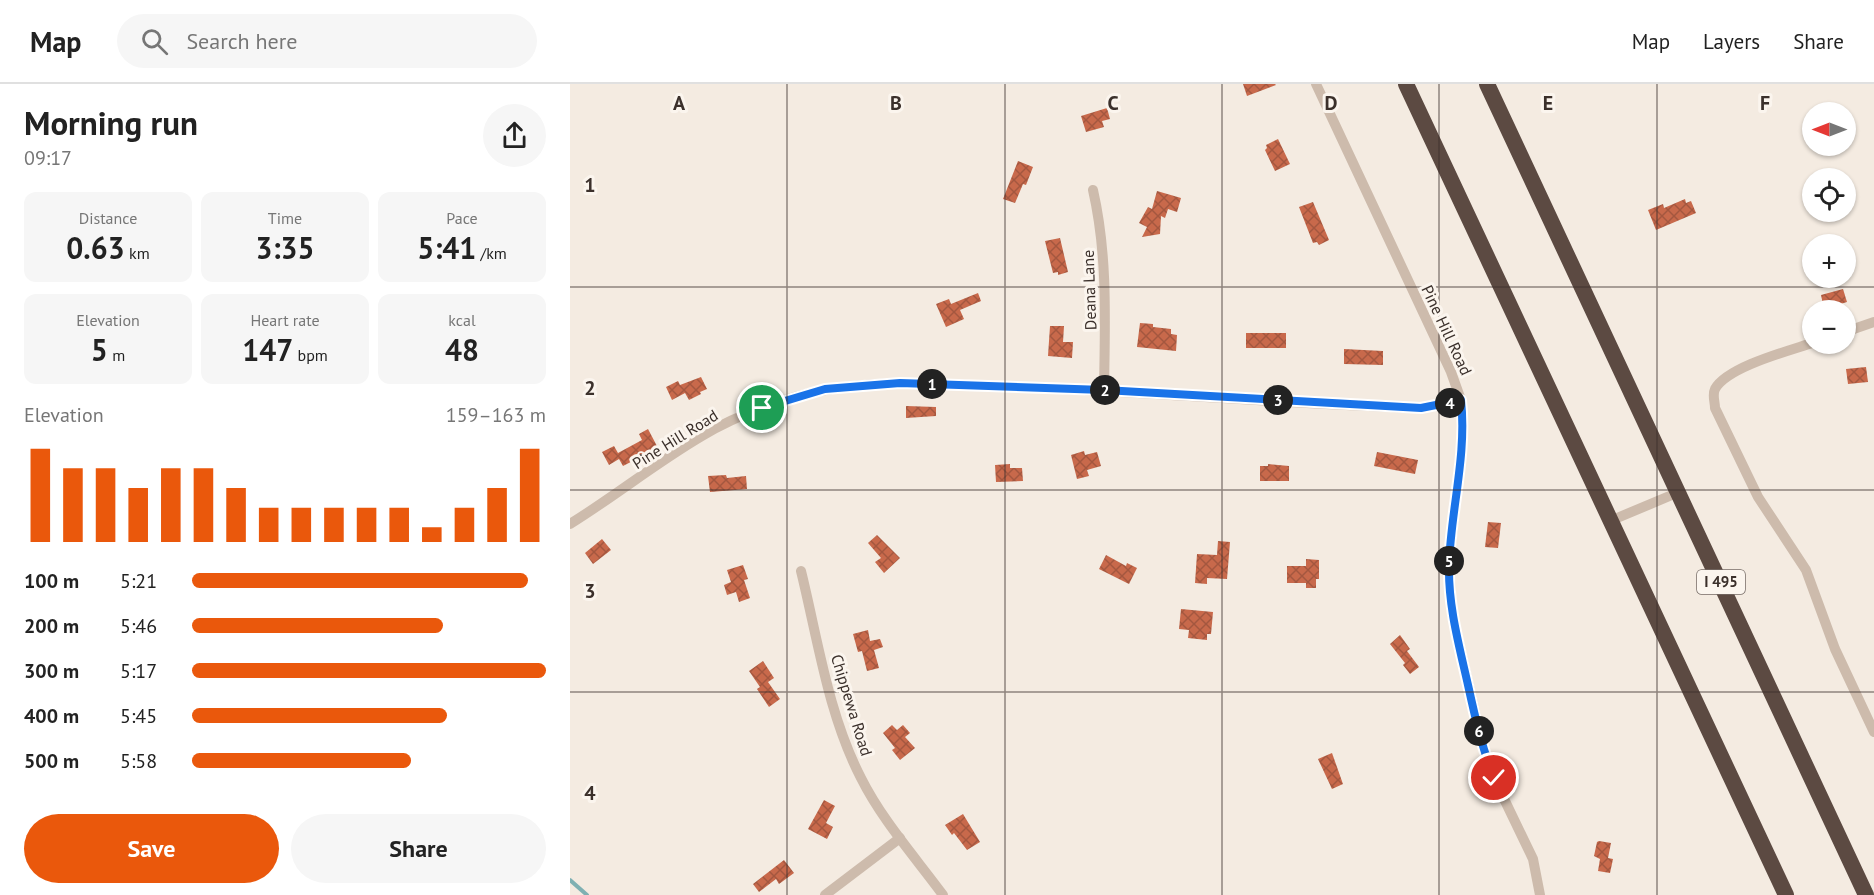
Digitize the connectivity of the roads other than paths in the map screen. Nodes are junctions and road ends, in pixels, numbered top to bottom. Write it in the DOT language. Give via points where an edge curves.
graph roads {
  1 [pos="1316,84"];
  2 [pos="1406,84"];
  3 [pos="1487,84"];
  4 [pos="1093,190"];
  5 [pos="1874,322"];
  6 [pos="1856,328"];
  7 [pos="1802,346"];
  8 [pos="1104,390"];
  9 [pos="1461,400"];
  10 [pos="1679,492"];
  11 [pos="1610,521"];
  12 [pos="570,524"];
  13 [pos="801,571"];
  14 [pos="1874,732"];
  15 [pos="900,838"];
  16 [pos="825,895"];
  17 [pos="943,895"];
  18 [pos="1540,895"];
  19 [pos="1786,895"];
  20 [pos="1866,895"];
  1 -- 9 [label="street, Pine Hill Road"];
  2 -- 11 [label="highway"];
  3 -- 10 [label="highway, I 495"];
  4 -- 8 [label="street, Deana Lane" via="1106,288"];
  5 -- 6 [label="street"];
  7 -- 14 [label="street" via="1733,374 1716,387 1715,408 1758,498 1806,570 1835,649"];
  8 -- 9 [label="street, Pine Hill Road" via="1421,408"];
  8 -- 12 [label="street, Pine Hill Road" via="900,383 805,394 752,412 703,435"];
  9 -- 18 [label="street" via="1462,441 1449,563 1452,613 1484,751 1533,859"];
  10 -- 11 [label="street"];
  10 -- 20 [label="highway, I 495"];
  11 -- 19 [label="highway"];
  13 -- 15 [label="street, Chippewa Road" via="847,748 872,799"];
  15 -- 16 [label="street"];
  15 -- 17 [label="street, Chippewa Road"];
}
